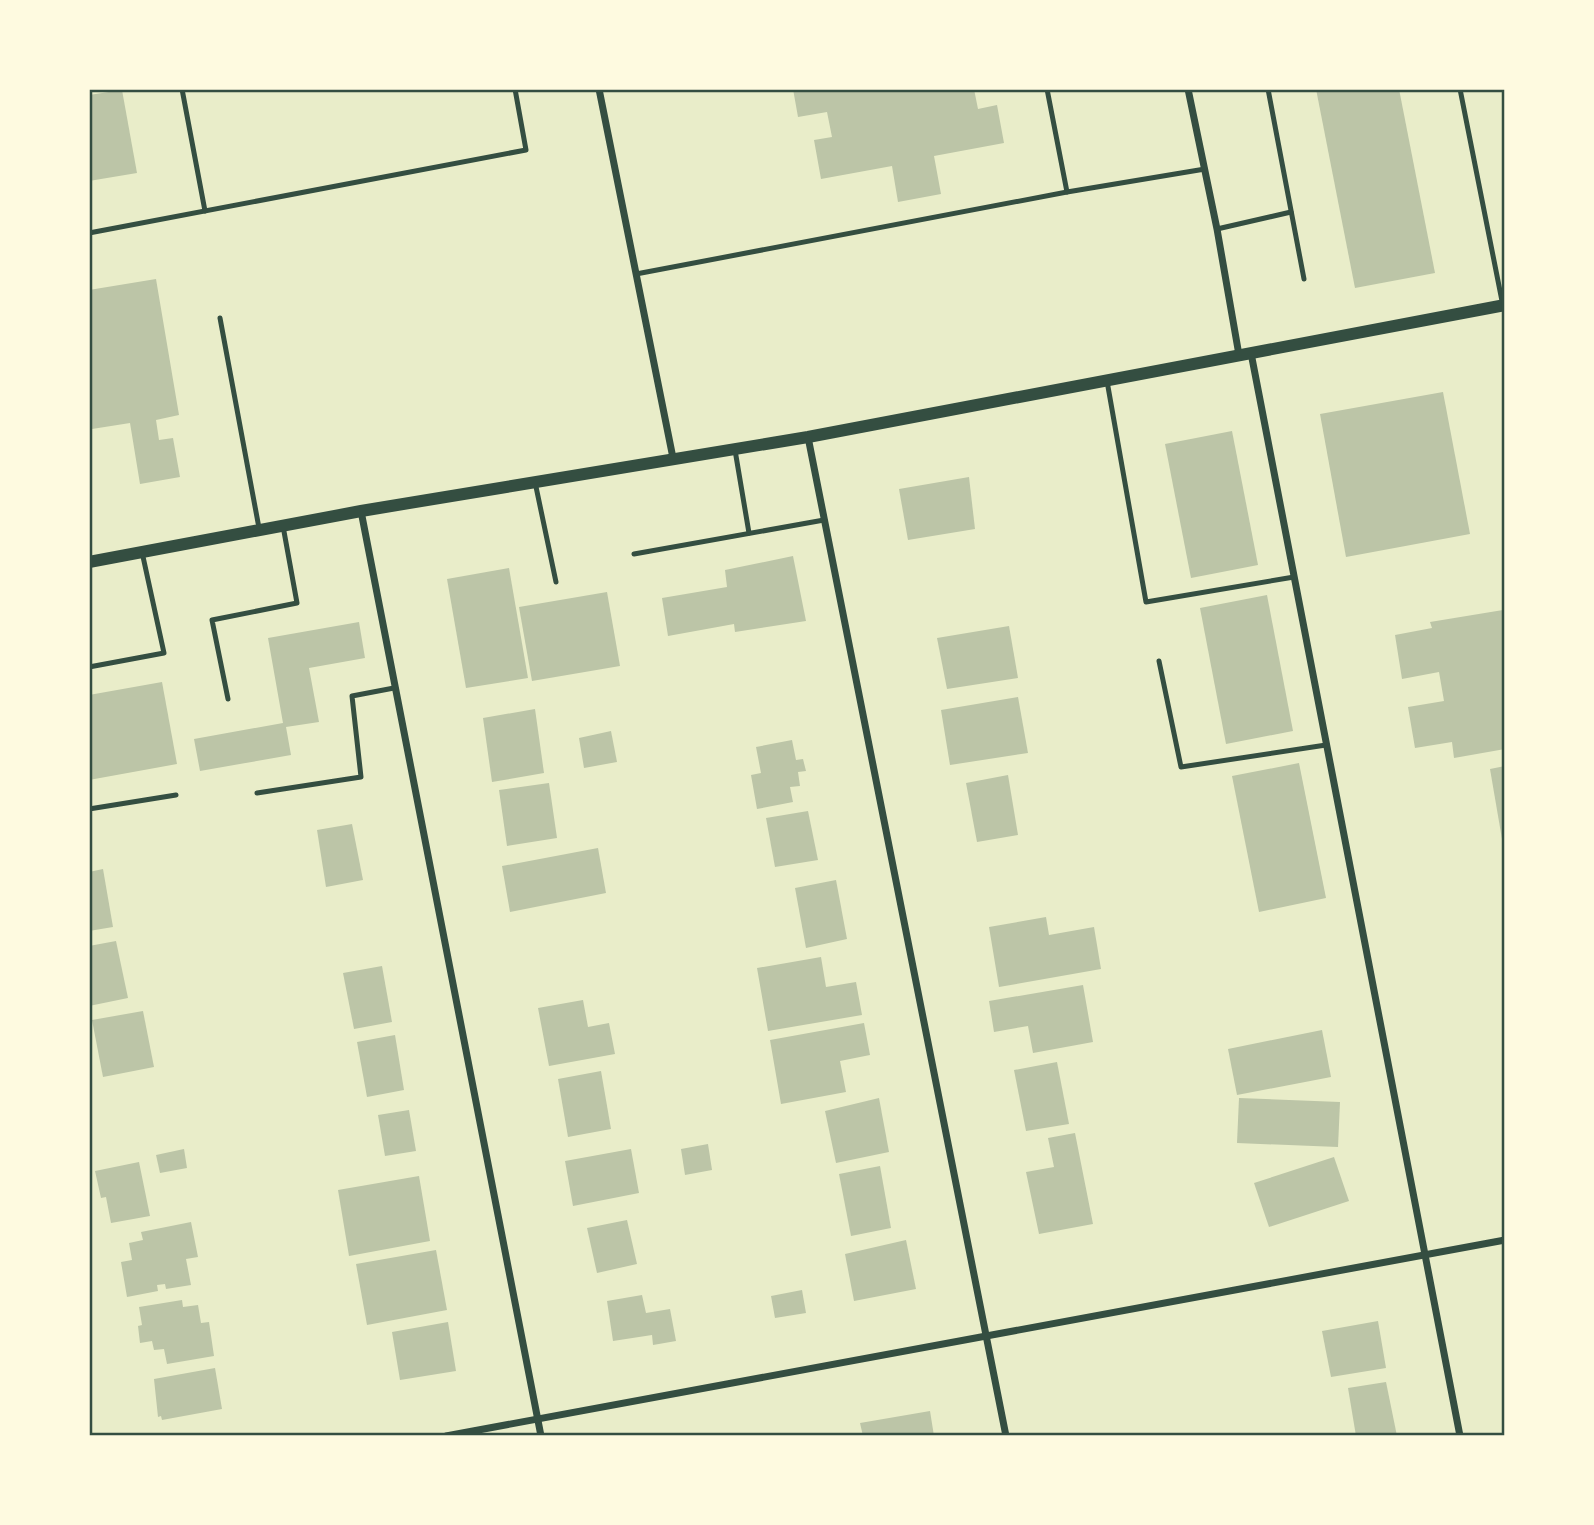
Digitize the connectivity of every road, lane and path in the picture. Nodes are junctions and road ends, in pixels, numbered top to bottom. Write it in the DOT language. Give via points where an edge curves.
graph roads {
  1 [pos="182,89"];
  2 [pos="515,89"];
  3 [pos="599,89"];
  4 [pos="1047,89"];
  5 [pos="1188,89"];
  6 [pos="1268,89"];
  7 [pos="1460,89"];
  8 [pos="1205,169"];
  9 [pos="1067,192"];
  10 [pos="205,211"];
  11 [pos="1291,212"];
  12 [pos="1217,229"];
  13 [pos="89,233"];
  14 [pos="636,274"];
  15 [pos="1304,279"];
  16 [pos="1504,305"];
  17 [pos="220,317"];
  18 [pos="1245,354"];
  19 [pos="1106,380"];
  20 [pos="808,437"];
  21 [pos="735,448"];
  22 [pos="673,458"];
  23 [pos="535,481"];
  24 [pos="361,511"];
  25 [pos="824,520"];
  26 [pos="283,526"];
  27 [pos="260,530"];
  28 [pos="749,533"];
  29 [pos="142,552"];
  30 [pos="634,554"];
  31 [pos="89,562"];
  32 [pos="1294,577"];
  33 [pos="556,582"];
  34 [pos="1159,661"];
  35 [pos="89,667"];
  36 [pos="394,688"];
  37 [pos="228,699"];
  38 [pos="1326,745"];
  39 [pos="257,793"];
  40 [pos="176,795"];
  41 [pos="89,808"];
  42 [pos="1505,1240"];
  43 [pos="1425,1256"];
  44 [pos="988,1335"];
  45 [pos="538,1419"];
  46 [pos="446,1436"];
  47 [pos="541,1436"];
  48 [pos="1006,1436"];
  49 [pos="1460,1436"];
  1 -- 10 [label="lane"];
  2 -- 10 [label="lane" via="526,150"];
  3 -- 14 [label="street"];
  4 -- 9 [label="lane"];
  5 -- 8 [label="street"];
  6 -- 11 [label="lane"];
  7 -- 16 [label="lane"];
  8 -- 9 [label="lane"];
  8 -- 12 [label="street"];
  9 -- 14 [label="lane"];
  10 -- 13 [label="lane"];
  11 -- 12 [label="lane"];
  11 -- 15 [label="lane"];
  12 -- 18 [label="street"];
  14 -- 22 [label="street"];
  16 -- 18 [label="street"];
  17 -- 27 [label="lane"];
  18 -- 19 [label="street"];
  18 -- 32 [label="street"];
  19 -- 20 [label="street"];
  19 -- 32 [label="lane" via="1146,602"];
  20 -- 21 [label="street"];
  20 -- 25 [label="street"];
  21 -- 22 [label="street"];
  21 -- 28 [label="lane"];
  22 -- 23 [label="street"];
  23 -- 24 [label="street"];
  23 -- 33 [label="lane"];
  24 -- 26 [label="street"];
  24 -- 36 [label="street"];
  25 -- 28 [label="lane"];
  25 -- 44 [label="street"];
  26 -- 27 [label="street"];
  26 -- 37 [label="lane" via="297,603 212,620"];
  27 -- 29 [label="street"];
  28 -- 30 [label="lane"];
  29 -- 31 [label="street"];
  29 -- 35 [label="lane" via="164,653"];
  32 -- 38 [label="street"];
  34 -- 38 [label="lane" via="1181,767"];
  36 -- 39 [label="lane" via="352,696 361,777"];
  36 -- 45 [label="street"];
  38 -- 43 [label="street"];
  40 -- 41 [label="lane"];
  42 -- 43 [label="street"];
  43 -- 44 [label="street"];
  43 -- 49 [label="street"];
  44 -- 45 [label="street"];
  44 -- 48 [label="street"];
  45 -- 46 [label="street"];
  45 -- 47 [label="street"];
}
